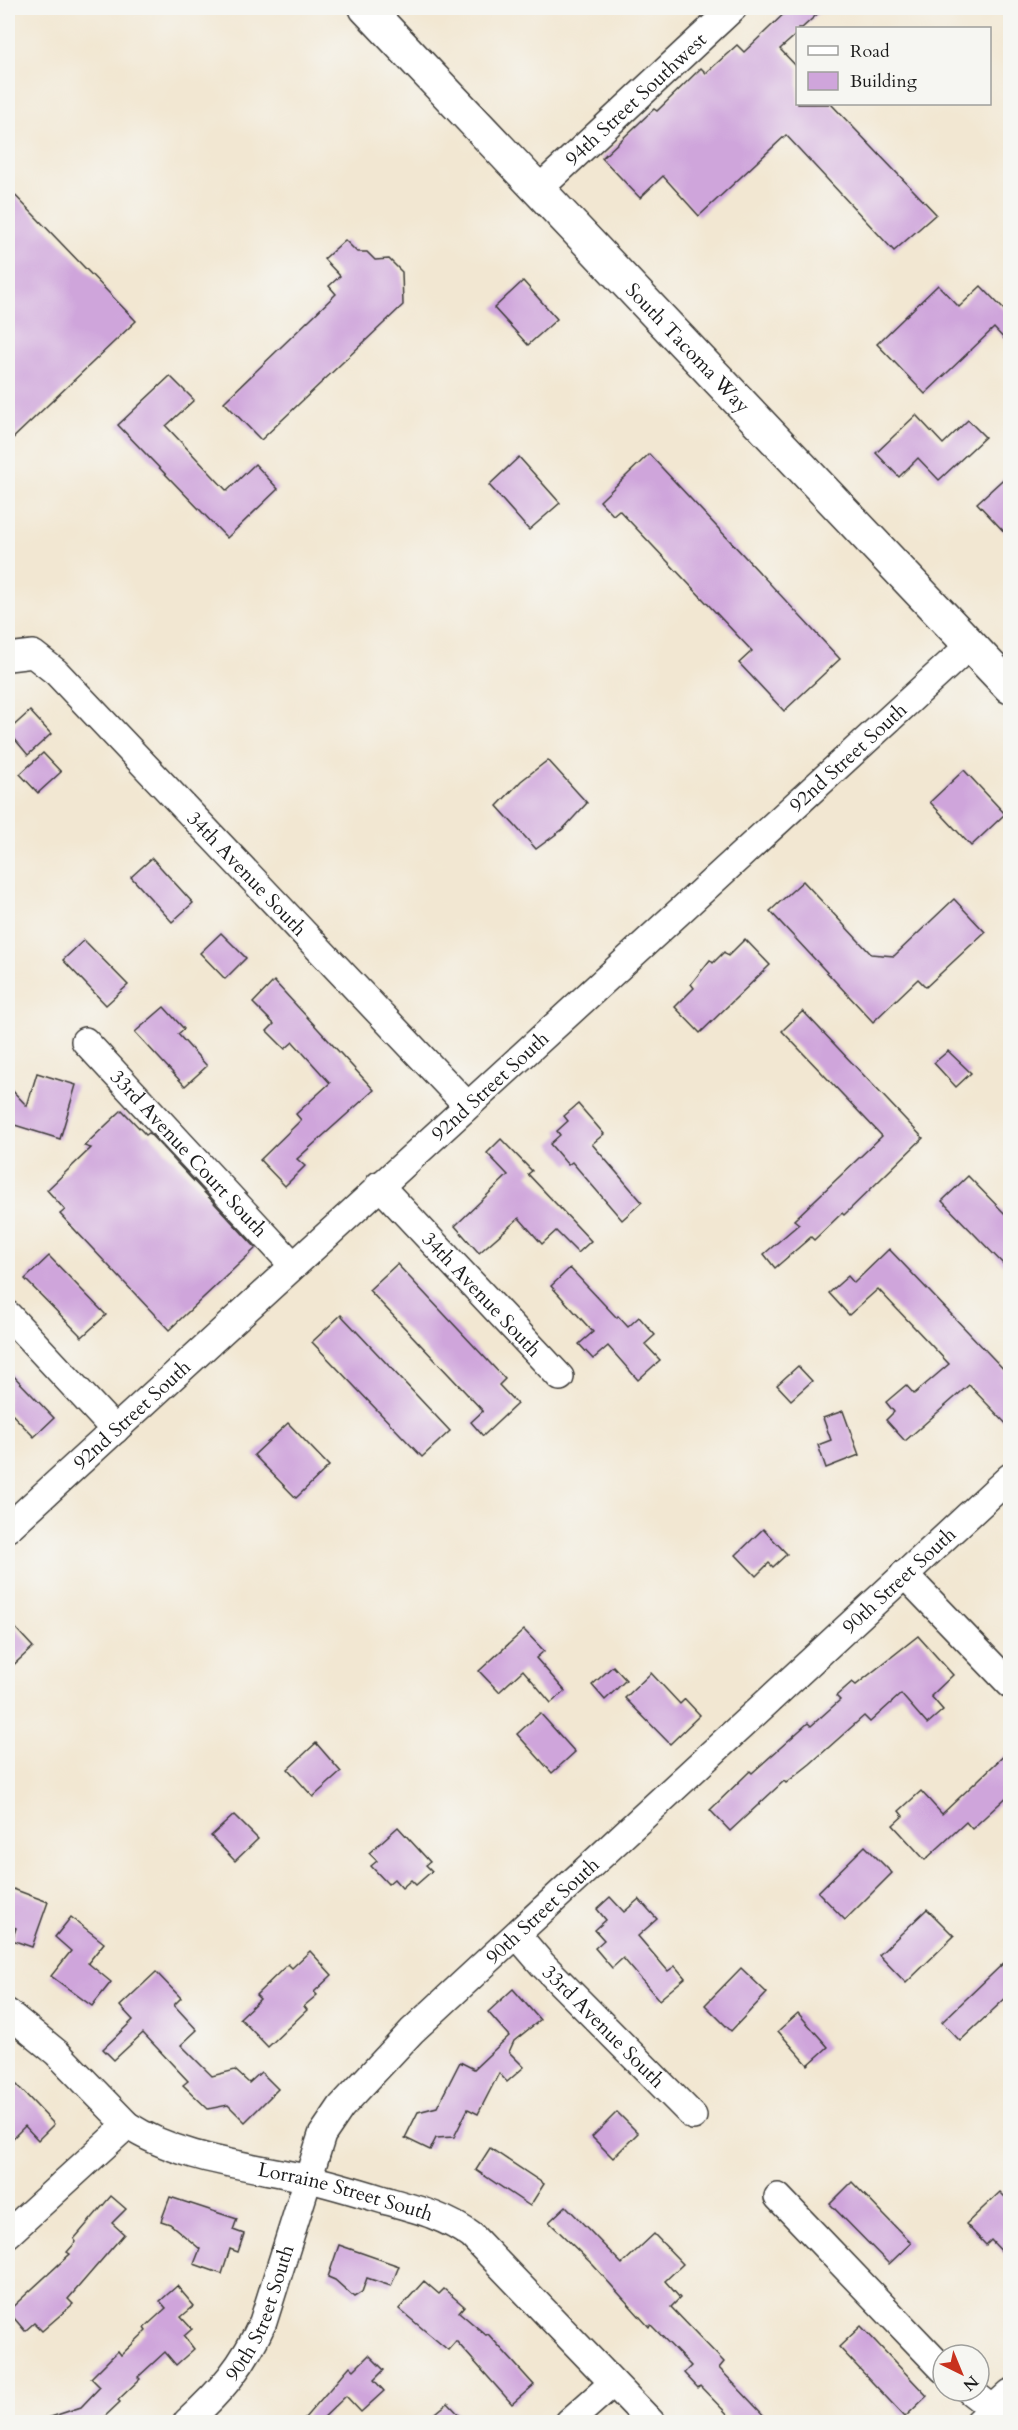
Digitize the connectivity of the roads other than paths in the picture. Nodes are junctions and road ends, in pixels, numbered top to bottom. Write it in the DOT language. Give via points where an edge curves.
graph roads {
  1 [pos="366,8"];
  2 [pos="733,8"];
  3 [pos="539,189"];
  4 [pos="971,644"];
  5 [pos="14,655"];
  6 [pos="1011,687"];
  7 [pos="85,1041"];
  8 [pos="467,1105"];
  9 [pos="379,1185"];
  10 [pos="293,1265"];
  11 [pos="8,1315"];
  12 [pos="560,1377"];
  13 [pos="115,1430"];
  14 [pos="1011,1477"];
  15 [pos="8,1528"];
  16 [pos="904,1574"];
  17 [pos="1011,1684"];
  18 [pos="517,1935"];
  19 [pos="8,2013"];
  20 [pos="693,2116"];
  21 [pos="127,2125"];
  22 [pos="308,2178"];
  23 [pos="778,2197"];
  24 [pos="8,2234"];
  25 [pos="931,2356"];
  26 [pos="613,2383"];
  27 [pos="187,2422"];
  28 [pos="569,2422"];
  29 [pos="651,2422"];
  1 -- 3 [label="main road, South Tacoma Way"];
  2 -- 3 [label="street, 94th Street Southwest"];
  3 -- 4 [label="main road, South Tacoma Way"];
  4 -- 6 [label="main road, South Tacoma Way"];
  4 -- 8 [label="street, 92nd Street South"];
  5 -- 8 [label="street, 34th Avenue South" via="37,657 69,686"];
  7 -- 10 [label="street, 33rd Avenue Court South"];
  8 -- 9 [label="street, 92nd Street South"];
  9 -- 10 [label="street, 92nd Street South"];
  9 -- 12 [label="street, 34th Avenue South"];
  10 -- 13 [label="street, 92nd Street South"];
  11 -- 13 [label="street"];
  13 -- 15 [label="street, 92nd Street South"];
  14 -- 16 [label="street, 90th Street South"];
  16 -- 17 [label="street"];
  16 -- 18 [label="street, 90th Street South"];
  18 -- 20 [label="street, 33rd Avenue South"];
  18 -- 22 [label="street, 90th Street South" via="412,2031 341,2107 322,2135"];
  19 -- 21 [label="street, Lorraine Street South" via="57,2053"];
  21 -- 22 [label="street, Lorraine Street South" via="185,2151"];
  21 -- 24 [label="street"];
  22 -- 26 [label="street, Lorraine Street South" via="453,2222 472,2236"];
  22 -- 27 [label="street, 90th Street South" via="251,2349 235,2373"];
  23 -- 25 [label="street"];
  26 -- 28 [label="street"];
  26 -- 29 [label="street, Lorraine Street South"];
}
